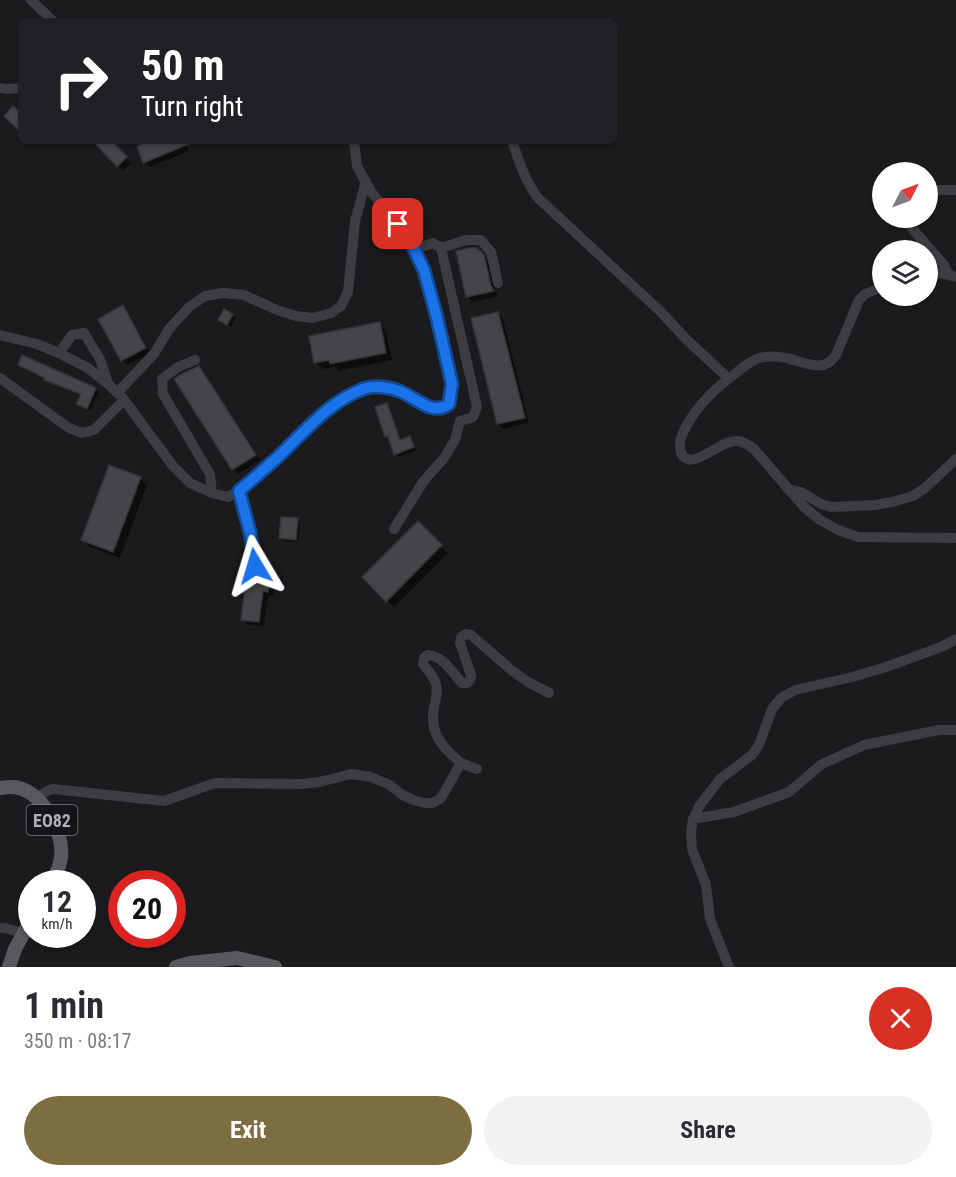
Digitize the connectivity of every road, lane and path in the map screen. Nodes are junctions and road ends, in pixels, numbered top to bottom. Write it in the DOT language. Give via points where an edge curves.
graph roads {
  1 [pos="31,0"];
  2 [pos="50,18"];
  3 [pos="4,88"];
  4 [pos="0,99"];
  5 [pos="354,144"];
  6 [pos="513,144"];
  7 [pos="366,181"];
  8 [pos="938,190"];
  9 [pos="956,190"];
  10 [pos="912,228"];
  11 [pos="441,248"];
  12 [pos="414,249"];
  13 [pos="952,276"];
  14 [pos="498,283"];
  15 [pos="872,291"];
  16 [pos="459,330"];
  17 [pos="441,334"];
  18 [pos="0,335"];
  19 [pos="59,353"];
  20 [pos="195,360"];
  21 [pos="0,378"];
  22 [pos="728,378"];
  23 [pos="108,384"];
  24 [pos="120,396"];
  25 [pos="449,404"];
  26 [pos="460,421"];
  27 [pos="956,459"];
  28 [pos="788,489"];
  29 [pos="239,491"];
  30 [pos="212,493"];
  31 [pos="394,529"];
  32 [pos="956,538"];
  33 [pos="255,566"];
  34 [pos="956,639"];
  35 [pos="549,693"];
  36 [pos="956,730"];
  37 [pos="461,763"];
  38 [pos="477,769"];
  39 [pos="0,788"];
  40 [pos="36,798"];
  41 [pos="693,819"];
  42 [pos="57,870"];
  43 [pos="0,928"];
  44 [pos="18,932"];
  45 [pos="18,943"];
  46 [pos="204,964"];
  47 [pos="9,967"];
  48 [pos="176,967"];
  49 [pos="275,967"];
  50 [pos="729,967"];
  1 -- 2 [label="street"];
  3 -- 4 [label="street"];
  5 -- 7 [label="street" via="357,166"];
  6 -- 22 [label="street" via="538,198"];
  7 -- 12 [label="street"];
  7 -- 24 [label="street" via="355,221 348,292 341,306 313,318 277,310 244,295 205,296 169,329"];
  8 -- 9 [label="street"];
  10 -- 13 [label="street"];
  11 -- 12 [label="street" via="433,243"];
  11 -- 14 [label="street" via="481,240 491,252"];
  11 -- 16 [label="street"];
  12 -- 17 [label="street" via="424,270"];
  15 -- 22 [label="street" via="860,300 836,355 826,365 757,358"];
  16 -- 17 [label="street"];
  16 -- 26 [label="street" via="477,407 473,417"];
  17 -- 25 [label="street" via="452,384"];
  18 -- 19 [label="street"];
  19 -- 23 [label="street"];
  19 -- 23 [label="street" via="72,335 84,333 100,359"];
  20 -- 30 [label="street" via="162,379 163,394 210,474"];
  21 -- 24 [label="street" via="69,428 82,433 94,430"];
  22 -- 28 [label="street" via="691,418 679,446 682,454 693,459 738,441 754,449"];
  23 -- 24 [label="street"];
  24 -- 30 [label="street" via="189,483"];
  25 -- 26 [label="street"];
  25 -- 29 [label="street" via="431,409 399,391 365,388 324,411"];
  26 -- 31 [label="street" via="455,440"];
  27 -- 28 [label="street" via="914,496 875,506 831,507"];
  28 -- 32 [label="street" via="820,519 858,537"];
  29 -- 30 [label="street" via="228,497"];
  29 -- 33 [label="street"];
  34 -- 41 [label="street" via="886,667 795,690 781,698 772,709 752,755 720,779"];
  35 -- 37 [label="street" via="510,669 471,635 461,637 460,643 471,675 466,683 434,655 424,658 423,664 437,685 432,722 435,732 440,743"];
  36 -- 41 [label="street" via="939,729 864,744 822,764 789,792 734,812"];
  37 -- 38 [label="street"];
  37 -- 40 [label="street" via="441,798 433,803 413,800 371,777 351,774 302,784 215,783 164,801 54,789"];
  39 -- 40 [label="main road, ΕΟ82" via="18,787"];
  40 -- 42 [label="main road, ΕΟ82" via="56,827 61,847"];
  41 -- 50 [label="street" via="692,849 706,885 710,920"];
  43 -- 44 [label="street"];
  45 -- 47 [label="main road"];
  46 -- 48 [label="main road"];
  46 -- 49 [label="main road" via="237,958"];
}
